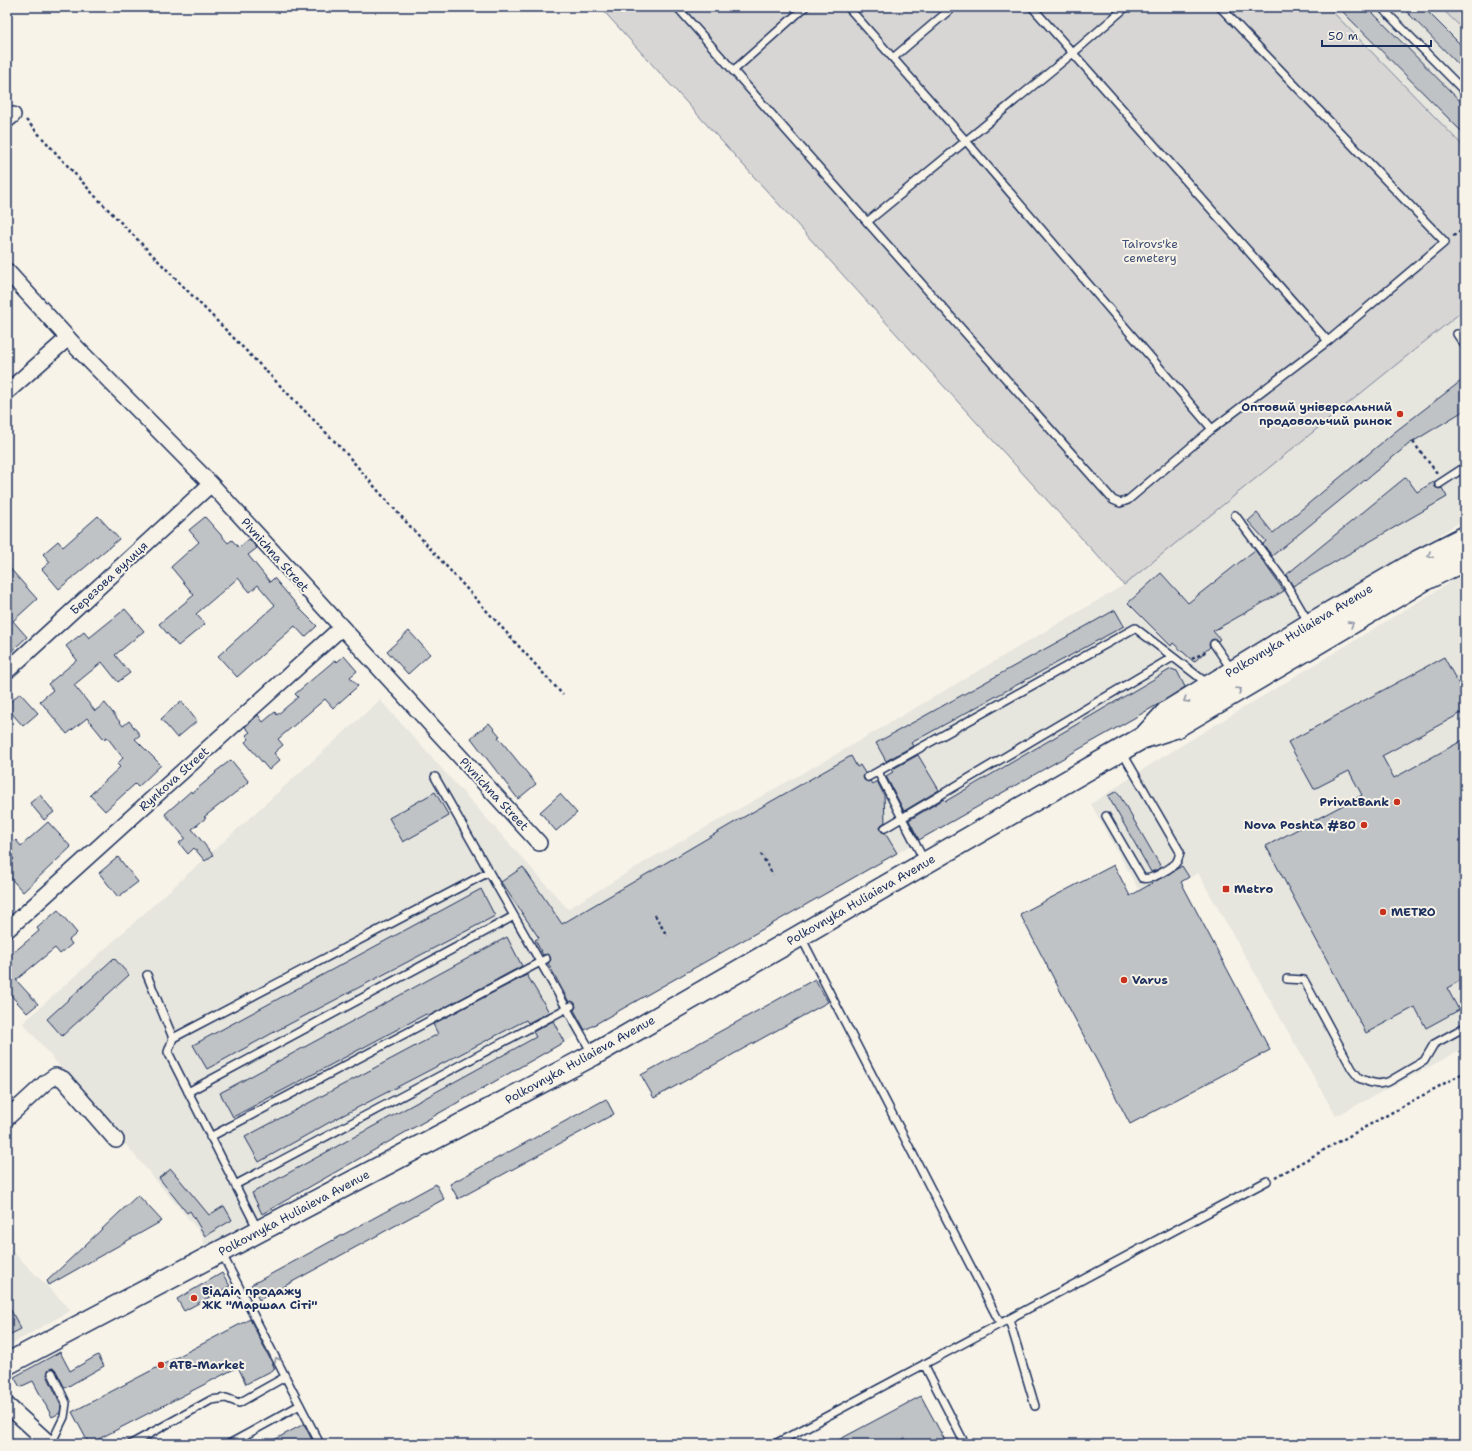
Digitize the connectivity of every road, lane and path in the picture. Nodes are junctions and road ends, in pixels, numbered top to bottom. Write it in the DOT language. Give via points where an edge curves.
graph roads {
  1 [pos="677,7"];
  2 [pos="805,7"];
  3 [pos="848,7"];
  4 [pos="953,7"];
  5 [pos="1032,7"];
  6 [pos="1126,7"];
  7 [pos="1220,7"];
  8 [pos="1381,7"];
  9 [pos="1073,53"];
  10 [pos="893,58"];
  11 [pos="733,71"];
  12 [pos="1465,92"];
  13 [pos="10,118"];
  14 [pos="966,141"];
  15 [pos="867,222"];
  16 [pos="7,272"];
  17 [pos="1456,334"];
  18 [pos="68,338"];
  19 [pos="1328,341"];
  20 [pos="1465,346"];
  21 [pos="7,392"];
  22 [pos="1212,429"];
  23 [pos="1413,442"];
  24 [pos="1465,467"];
  25 [pos="1441,483"];
  26 [pos="211,484"];
  27 [pos="1235,515"];
  28 [pos="1465,537"];
  29 [pos="1465,560"];
  30 [pos="1310,624"];
  31 [pos="341,628"];
  32 [pos="1215,644"];
  33 [pos="1173,657"];
  34 [pos="1183,665"];
  35 [pos="7,671"];
  36 [pos="1232,672"];
  37 [pos="1210,685"];
  38 [pos="564,695"];
  39 [pos="1142,738"];
  40 [pos="1121,750"];
  41 [pos="878,772"];
  42 [pos="435,777"];
  43 [pos="868,778"];
  44 [pos="1106,816"];
  45 [pos="902,818"];
  46 [pos="885,828"];
  47 [pos="539,843"];
  48 [pos="761,854"];
  49 [pos="925,863"];
  50 [pos="489,872"];
  51 [pos="773,875"];
  52 [pos="655,915"];
  53 [pos="514,916"];
  54 [pos="7,930"];
  55 [pos="800,935"];
  56 [pos="667,936"];
  57 [pos="543,961"];
  58 [pos="147,975"];
  59 [pos="1287,979"];
  60 [pos="569,1007"];
  61 [pos="1465,1027"];
  62 [pos="173,1038"];
  63 [pos="593,1055"];
  64 [pos="1465,1072"];
  65 [pos="188,1092"];
  66 [pos="7,1118"];
  67 [pos="210,1137"];
  68 [pos="116,1140"];
  69 [pos="1267,1181"];
  70 [pos="235,1185"];
  71 [pos="259,1232"];
  72 [pos="220,1252"];
  73 [pos="1009,1318"];
  74 [pos="1000,1323"];
  75 [pos="7,1364"];
  76 [pos="924,1364"];
  77 [pos="52,1373"];
  78 [pos="286,1377"];
  79 [pos="7,1405"];
  80 [pos="300,1405"];
  81 [pos="1035,1406"];
  82 [pos="51,1444"];
  83 [pos="131,1444"];
  84 [pos="229,1444"];
  85 [pos="320,1444"];
  86 [pos="775,1444"];
  87 [pos="965,1444"];
  1 -- 11 [label="lane"];
  2 -- 11 [label="lane"];
  3 -- 10 [label="lane"];
  4 -- 10 [label="lane"];
  5 -- 9 [label="lane"];
  6 -- 9 [label="lane"];
  7 -- 19 [label="lane" via="1445,242"];
  8 -- 12 [label="lane"];
  9 -- 14 [label="lane"];
  9 -- 19 [label="lane"];
  10 -- 14 [label="lane"];
  11 -- 15 [label="lane"];
  13 -- 38 [label="path" via="23,118 95,196 307,412"];
  14 -- 15 [label="lane"];
  14 -- 22 [label="lane"];
  15 -- 22 [label="lane" via="1113,500 1120,503 1128,500"];
  16 -- 18 [label="street, Pivnichna Street"];
  17 -- 20 [label="lane"];
  18 -- 21 [label="street"];
  18 -- 26 [label="street, Pivnichna Street"];
  19 -- 22 [label="lane"];
  23 -- 25 [label="path"];
  24 -- 25 [label="lane"];
  26 -- 31 [label="street, Pivnichna Street"];
  26 -- 35 [label="street, Березова вулиця"];
  27 -- 30 [label="lane" via="1288,581"];
  28 -- 30 [label="main road, Polkovnyka Huliaieva Avenue, one-way" via="1418,561"];
  39 -- 29 [label="main road, Polkovnyka Huliaieva Avenue, one-way" via="1176,727 1426,579"];
  30 -- 36 [label="main road, Polkovnyka Huliaieva Avenue"];
  31 -- 47 [label="street, Pivnichna Street"];
  31 -- 54 [label="street, Rynkova Street"];
  32 -- 34 [label="path"];
  32 -- 36 [label="lane"];
  33 -- 34 [label="lane"];
  33 -- 41 [label="lane" via="1135,628"];
  33 -- 45 [label="lane"];
  34 -- 37 [label="lane"];
  36 -- 37 [label="main road, Polkovnyka Huliaieva Avenue"];
  37 -- 39 [label="main road, Polkovnyka Huliaieva Avenue, one-way" via="1167,712"];
  39 -- 40 [label="main road, Polkovnyka Huliaieva Avenue"];
  40 -- 44 [label="lane" via="1180,852 1179,858 1175,864 1151,878 1142,878"];
  40 -- 49 [label="main road, Polkovnyka Huliaieva Avenue"];
  41 -- 43 [label="lane"];
  41 -- 45 [label="lane"];
  42 -- 50 [label="lane"];
  45 -- 46 [label="lane"];
  45 -- 49 [label="lane"];
  48 -- 51 [label="path"];
  49 -- 55 [label="main road, Polkovnyka Huliaieva Avenue"];
  50 -- 53 [label="lane"];
  50 -- 62 [label="lane"];
  52 -- 56 [label="path"];
  53 -- 57 [label="lane"];
  53 -- 65 [label="lane"];
  55 -- 63 [label="main road, Polkovnyka Huliaieva Avenue"];
  55 -- 74 [label="lane"];
  57 -- 60 [label="lane"];
  57 -- 67 [label="lane"];
  58 -- 62 [label="lane"];
  59 -- 61 [label="lane" via="1304,980 1352,1069 1359,1078 1369,1082 1388,1082 1424,1061 1434,1044"];
  60 -- 63 [label="lane"];
  60 -- 70 [label="lane"];
  62 -- 65 [label="lane" via="168,1052"];
  63 -- 71 [label="main road, Polkovnyka Huliaieva Avenue"];
  64 -- 69 [label="path"];
  65 -- 67 [label="lane"];
  66 -- 68 [label="street" via="55,1076 63,1079"];
  67 -- 70 [label="lane"];
  69 -- 73 [label="lane"];
  70 -- 71 [label="lane"];
  71 -- 72 [label="main road, Polkovnyka Huliaieva Avenue"];
  72 -- 75 [label="main road, Polkovnyka Huliaieva Avenue"];
  78 -- 72 [label="lane, one-way"];
  73 -- 74 [label="lane"];
  73 -- 81 [label="lane"];
  74 -- 76 [label="lane"];
  76 -- 86 [label="lane"];
  76 -- 87 [label="lane"];
  77 -- 82 [label="lane" via="66,1403 64,1417"];
  78 -- 80 [label="lane"];
  78 -- 83 [label="lane" via="239,1403 226,1398 211,1400"];
  79 -- 82 [label="street"];
  80 -- 84 [label="lane"];
  80 -- 85 [label="lane"];
}
